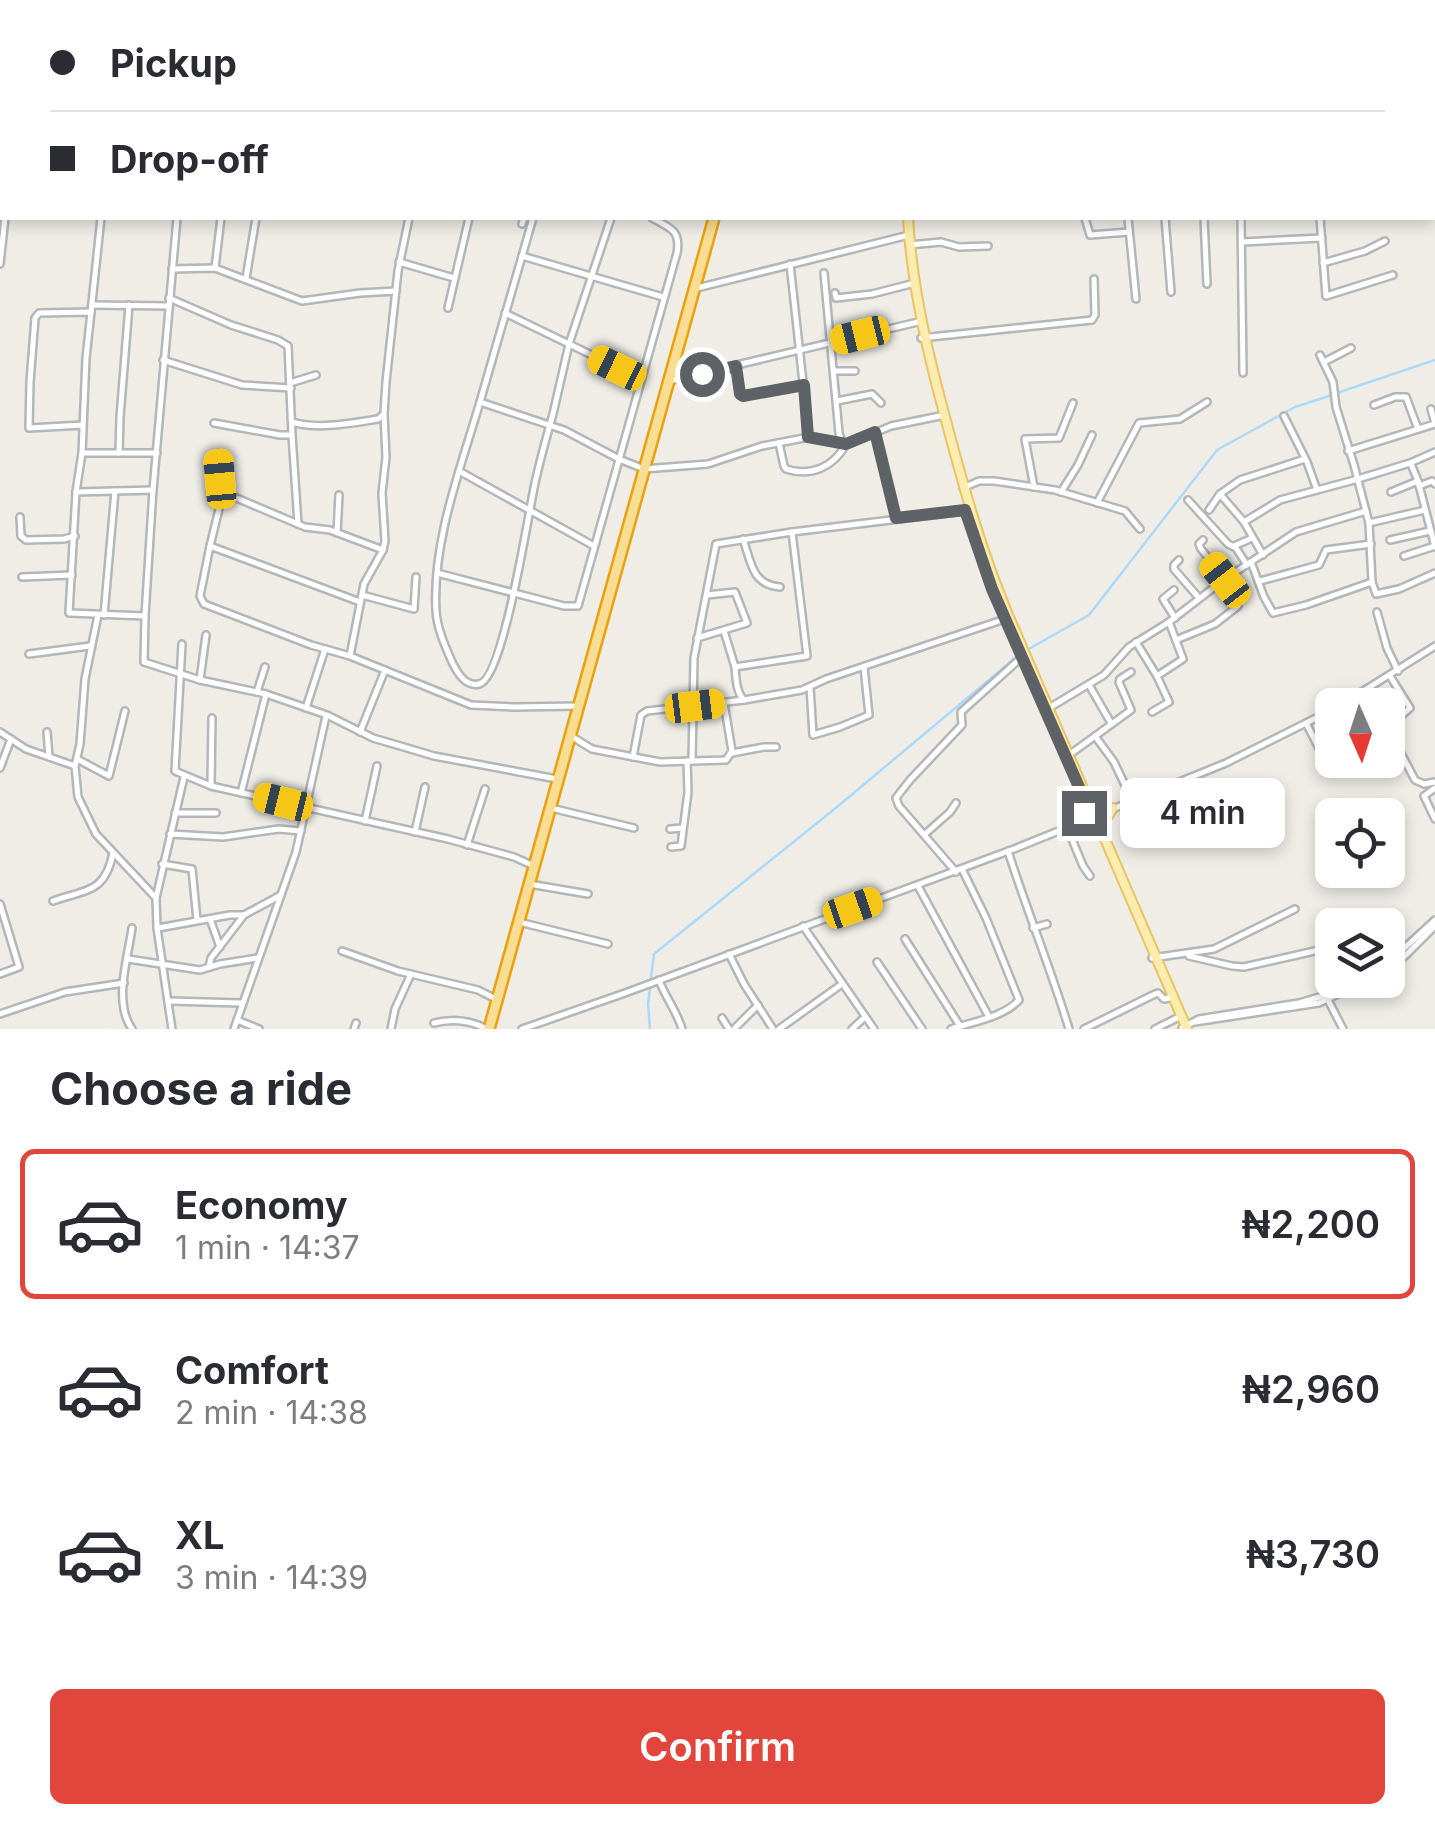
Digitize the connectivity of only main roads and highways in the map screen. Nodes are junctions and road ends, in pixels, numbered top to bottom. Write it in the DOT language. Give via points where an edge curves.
graph roads {
  1 [pos="712,220"];
  2 [pos="905,220"];
  3 [pos="907,238"];
  4 [pos="923,338"];
  5 [pos="1088,803"];
  6 [pos="1099,828"];
  7 [pos="1154,957"];
  8 [pos="490,1027"];
  9 [pos="1186,1027"];
  1 -- 8 [label="highway"];
  2 -- 3 [label="main road"];
  3 -- 4 [label="main road"];
  3 -- 4 [label="main road"];
  4 -- 5 [label="main road" via="997,590"];
  4 -- 5 [label="main road" via="982,562"];
  5 -- 6 [label="main road"];
  5 -- 6 [label="main road" via="1111,808"];
  5 -- 6 [label="main road" via="1074,824"];
  6 -- 7 [label="main road"];
  7 -- 9 [label="main road"];
  7 -- 9 [label="main road"];
}
